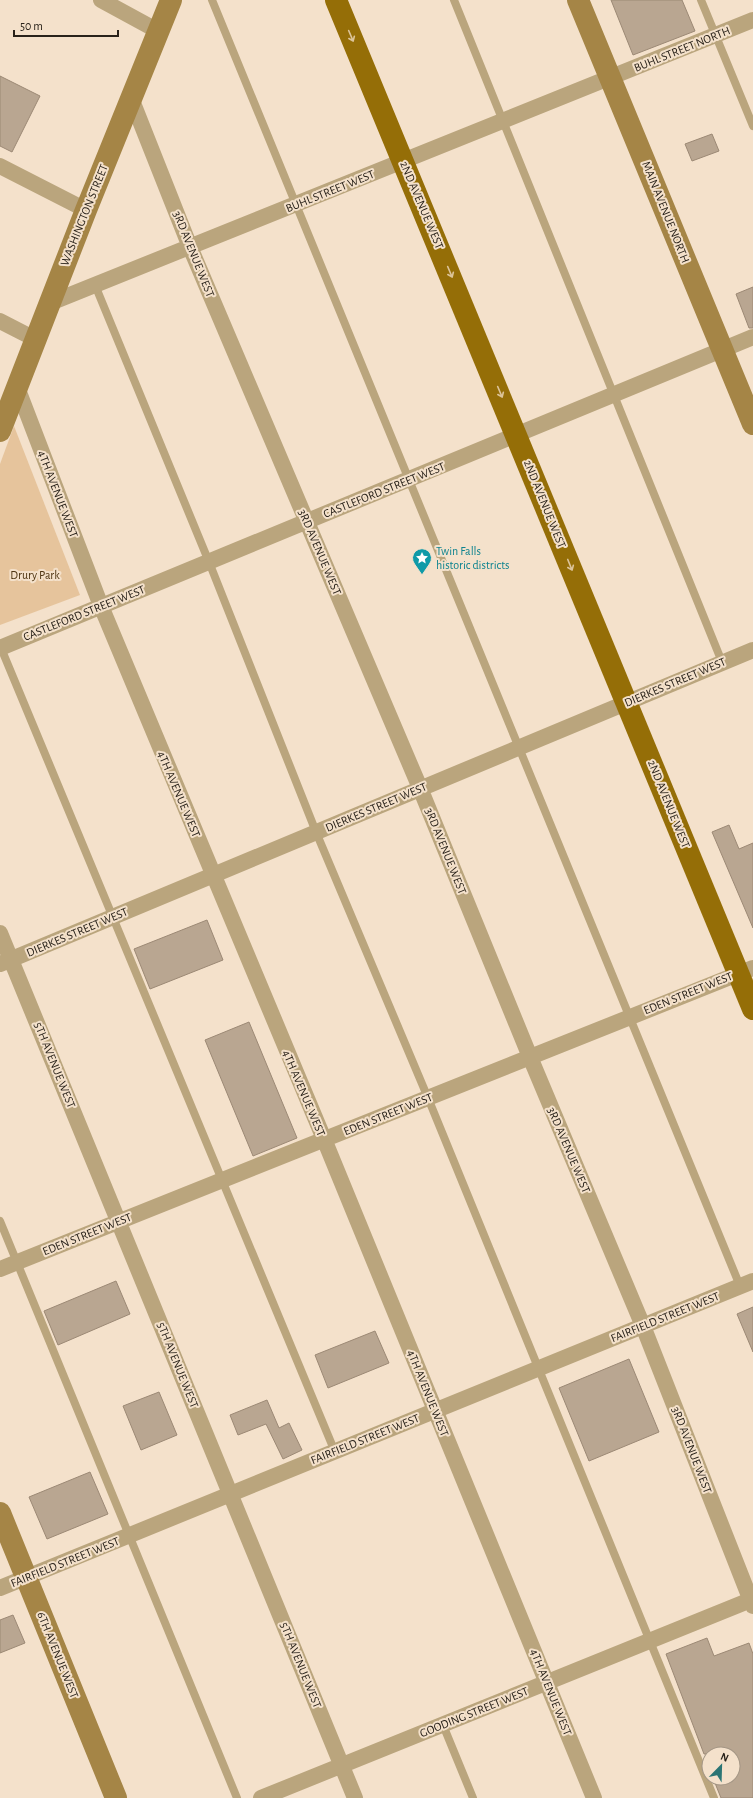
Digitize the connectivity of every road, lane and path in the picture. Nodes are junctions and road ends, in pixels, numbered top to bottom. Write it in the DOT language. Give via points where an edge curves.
graph roads {
  1 [pos="101,0"];
  2 [pos="171,0"];
  3 [pos="212,0"];
  4 [pos="336,0"];
  5 [pos="454,0"];
  6 [pos="578,0"];
  7 [pos="701,0"];
  8 [pos="753,20"];
  9 [pos="158,31"];
  10 [pos="715,35"];
  11 [pos="610,78"];
  12 [pos="131,98"];
  13 [pos="503,121"];
  14 [pos="753,126"];
  15 [pos="403,161"];
  16 [pos="0,166"];
  17 [pos="295,204"];
  18 [pos="86,210"];
  19 [pos="190,247"];
  20 [pos="95,285"];
  21 [pos="50,303"];
  22 [pos="0,321"];
  23 [pos="753,337"];
  24 [pos="35,339"];
  25 [pos="723,350"];
  26 [pos="17,387"];
  27 [pos="614,395"];
  28 [pos="752,420"];
  29 [pos="0,431"];
  30 [pos="518,435"];
  31 [pos="409,480"];
  32 [pos="307,521"];
  33 [pos="209,562"];
  34 [pos="101,606"];
  35 [pos="0,648"];
  36 [pos="753,650"];
  37 [pos="722,662"];
  38 [pos="627,702"];
  39 [pos="520,747"];
  40 [pos="420,788"];
  41 [pos="316,832"];
  42 [pos="213,875"];
  43 [pos="113,917"];
  44 [pos="0,933"];
  45 [pos="6,962"];
  46 [pos="746,970"];
  47 [pos="753,1009"];
  48 [pos="630,1017"];
  49 [pos="530,1057"];
  50 [pos="428,1098"];
  51 [pos="324,1139"];
  52 [pos="222,1180"];
  53 [pos="0,1221"];
  54 [pos="119,1221"];
  55 [pos="17,1262"];
  56 [pos="0,1269"];
  57 [pos="747,1284"];
  58 [pos="643,1326"];
  59 [pos="538,1368"];
  60 [pos="436,1410"];
  61 [pos="335,1452"];
  62 [pos="231,1494"];
  63 [pos="0,1513"];
  64 [pos="129,1536"];
  65 [pos="26,1578"];
  66 [pos="0,1588"];
  67 [pos="752,1602"];
  68 [pos="650,1641"];
  69 [pos="548,1682"];
  70 [pos="443,1725"];
  71 [pos="342,1766"];
  72 [pos="116,1798"];
  73 [pos="237,1798"];
  74 [pos="261,1798"];
  75 [pos="355,1798"];
  76 [pos="473,1798"];
  77 [pos="594,1798"];
  78 [pos="714,1798"];
  1 -- 9 [label="street"];
  2 -- 9 [label="main road, WASHINGTON STREET"];
  3 -- 17 [label="lane"];
  4 -- 15 [label="main road, 2ND AVENUE WEST, one-way"];
  5 -- 13 [label="lane"];
  6 -- 11 [label="main road, MAIN AVENUE NORTH"];
  7 -- 10 [label="lane"];
  8 -- 10 [label="street, BUHL STREET NORTH"];
  9 -- 12 [label="main road, WASHINGTON STREET"];
  10 -- 11 [label="street, BUHL STREET NORTH"];
  10 -- 14 [label="lane"];
  11 -- 13 [label="street, BUHL STREET WEST"];
  11 -- 25 [label="main road, MAIN AVENUE NORTH"];
  12 -- 18 [label="main road, WASHINGTON STREET"];
  12 -- 19 [label="street, 3RD AVENUE WEST"];
  13 -- 15 [label="street, BUHL STREET WEST"];
  13 -- 27 [label="lane"];
  15 -- 17 [label="street, BUHL STREET WEST"];
  15 -- 30 [label="main road, 2ND AVENUE WEST, one-way"];
  16 -- 18 [label="street"];
  17 -- 19 [label="street, BUHL STREET WEST"];
  17 -- 31 [label="lane"];
  18 -- 21 [label="main road, WASHINGTON STREET"];
  19 -- 20 [label="street, BUHL STREET WEST"];
  19 -- 32 [label="street, 3RD AVENUE WEST"];
  20 -- 21 [label="street, BUHL STREET WEST"];
  20 -- 33 [label="lane"];
  21 -- 24 [label="main road, WASHINGTON STREET"];
  22 -- 24 [label="street"];
  23 -- 25 [label="street, CASTLEFORD STREET WEST"];
  24 -- 26 [label="main road, WASHINGTON STREET"];
  25 -- 27 [label="street, CASTLEFORD STREET WEST"];
  25 -- 28 [label="main road, MAIN AVENUE NORTH"];
  26 -- 29 [label="main road, WASHINGTON STREET"];
  26 -- 34 [label="street, 4TH AVENUE WEST"];
  27 -- 30 [label="street, CASTLEFORD STREET WEST"];
  27 -- 37 [label="lane"];
  30 -- 31 [label="street, CASTLEFORD STREET WEST"];
  30 -- 38 [label="main road, 2ND AVENUE WEST, one-way"];
  31 -- 32 [label="street, CASTLEFORD STREET WEST"];
  31 -- 39 [label="lane"];
  32 -- 33 [label="street, CASTLEFORD STREET WEST"];
  32 -- 40 [label="street, 3RD AVENUE WEST"];
  33 -- 34 [label="street, CASTLEFORD STREET WEST"];
  33 -- 41 [label="lane"];
  34 -- 35 [label="street, CASTLEFORD STREET WEST"];
  34 -- 42 [label="street, 4TH AVENUE WEST"];
  35 -- 43 [label="lane"];
  36 -- 37 [label="street, DIERKES STREET WEST"];
  37 -- 38 [label="street, DIERKES STREET WEST"];
  38 -- 39 [label="street, DIERKES STREET WEST"];
  38 -- 46 [label="main road, 2ND AVENUE WEST"];
  39 -- 40 [label="street, DIERKES STREET WEST"];
  39 -- 48 [label="lane"];
  40 -- 41 [label="street, DIERKES STREET WEST"];
  40 -- 49 [label="street, 3RD AVENUE WEST"];
  41 -- 42 [label="street, DIERKES STREET WEST"];
  41 -- 50 [label="lane"];
  42 -- 43 [label="street, DIERKES STREET WEST"];
  42 -- 51 [label="street, 4TH AVENUE WEST"];
  43 -- 45 [label="street, DIERKES STREET WEST"];
  43 -- 52 [label="lane"];
  44 -- 45 [label="street, 5TH AVENUE WEST"];
  45 -- 54 [label="street, 5TH AVENUE WEST"];
  46 -- 47 [label="main road, 2ND AVENUE WEST"];
  46 -- 48 [label="street, EDEN STREET WEST"];
  48 -- 49 [label="street, EDEN STREET WEST"];
  48 -- 57 [label="lane"];
  49 -- 50 [label="street, EDEN STREET WEST"];
  49 -- 58 [label="street, 3RD AVENUE WEST"];
  50 -- 51 [label="street, EDEN STREET WEST"];
  50 -- 59 [label="lane"];
  51 -- 52 [label="street, EDEN STREET WEST"];
  51 -- 60 [label="street, 4TH AVENUE WEST"];
  52 -- 54 [label="street, EDEN STREET WEST"];
  52 -- 61 [label="lane"];
  53 -- 55 [label="lane"];
  54 -- 55 [label="street, EDEN STREET WEST"];
  54 -- 62 [label="street, 5TH AVENUE WEST"];
  55 -- 56 [label="street, EDEN STREET WEST"];
  55 -- 64 [label="lane"];
  57 -- 58 [label="street, FAIRFIELD STREET WEST"];
  58 -- 59 [label="street, FAIRFIELD STREET WEST"];
  58 -- 67 [label="street, 3RD AVENUE WEST"];
  59 -- 60 [label="street, FAIRFIELD STREET WEST"];
  59 -- 68 [label="lane"];
  60 -- 61 [label="street, FAIRFIELD STREET WEST"];
  60 -- 69 [label="street, 4TH AVENUE WEST"];
  61 -- 62 [label="street, FAIRFIELD STREET WEST"];
  62 -- 64 [label="street, FAIRFIELD STREET WEST"];
  62 -- 71 [label="street, 5TH AVENUE WEST"];
  63 -- 65 [label="main road, 6TH AVENUE WEST"];
  64 -- 65 [label="street, FAIRFIELD STREET WEST"];
  64 -- 73 [label="lane"];
  65 -- 66 [label="street, FAIRFIELD STREET WEST"];
  65 -- 72 [label="main road, 6TH AVENUE WEST"];
  67 -- 68 [label="street, GOODING STREET WEST"];
  68 -- 69 [label="street, GOODING STREET WEST"];
  68 -- 78 [label="lane"];
  69 -- 70 [label="street, GOODING STREET WEST"];
  69 -- 77 [label="street, 4TH AVENUE WEST"];
  70 -- 71 [label="street, GOODING STREET WEST"];
  70 -- 76 [label="lane"];
  71 -- 74 [label="street, GOODING STREET WEST"];
  71 -- 75 [label="street, 5TH AVENUE WEST"];
}
